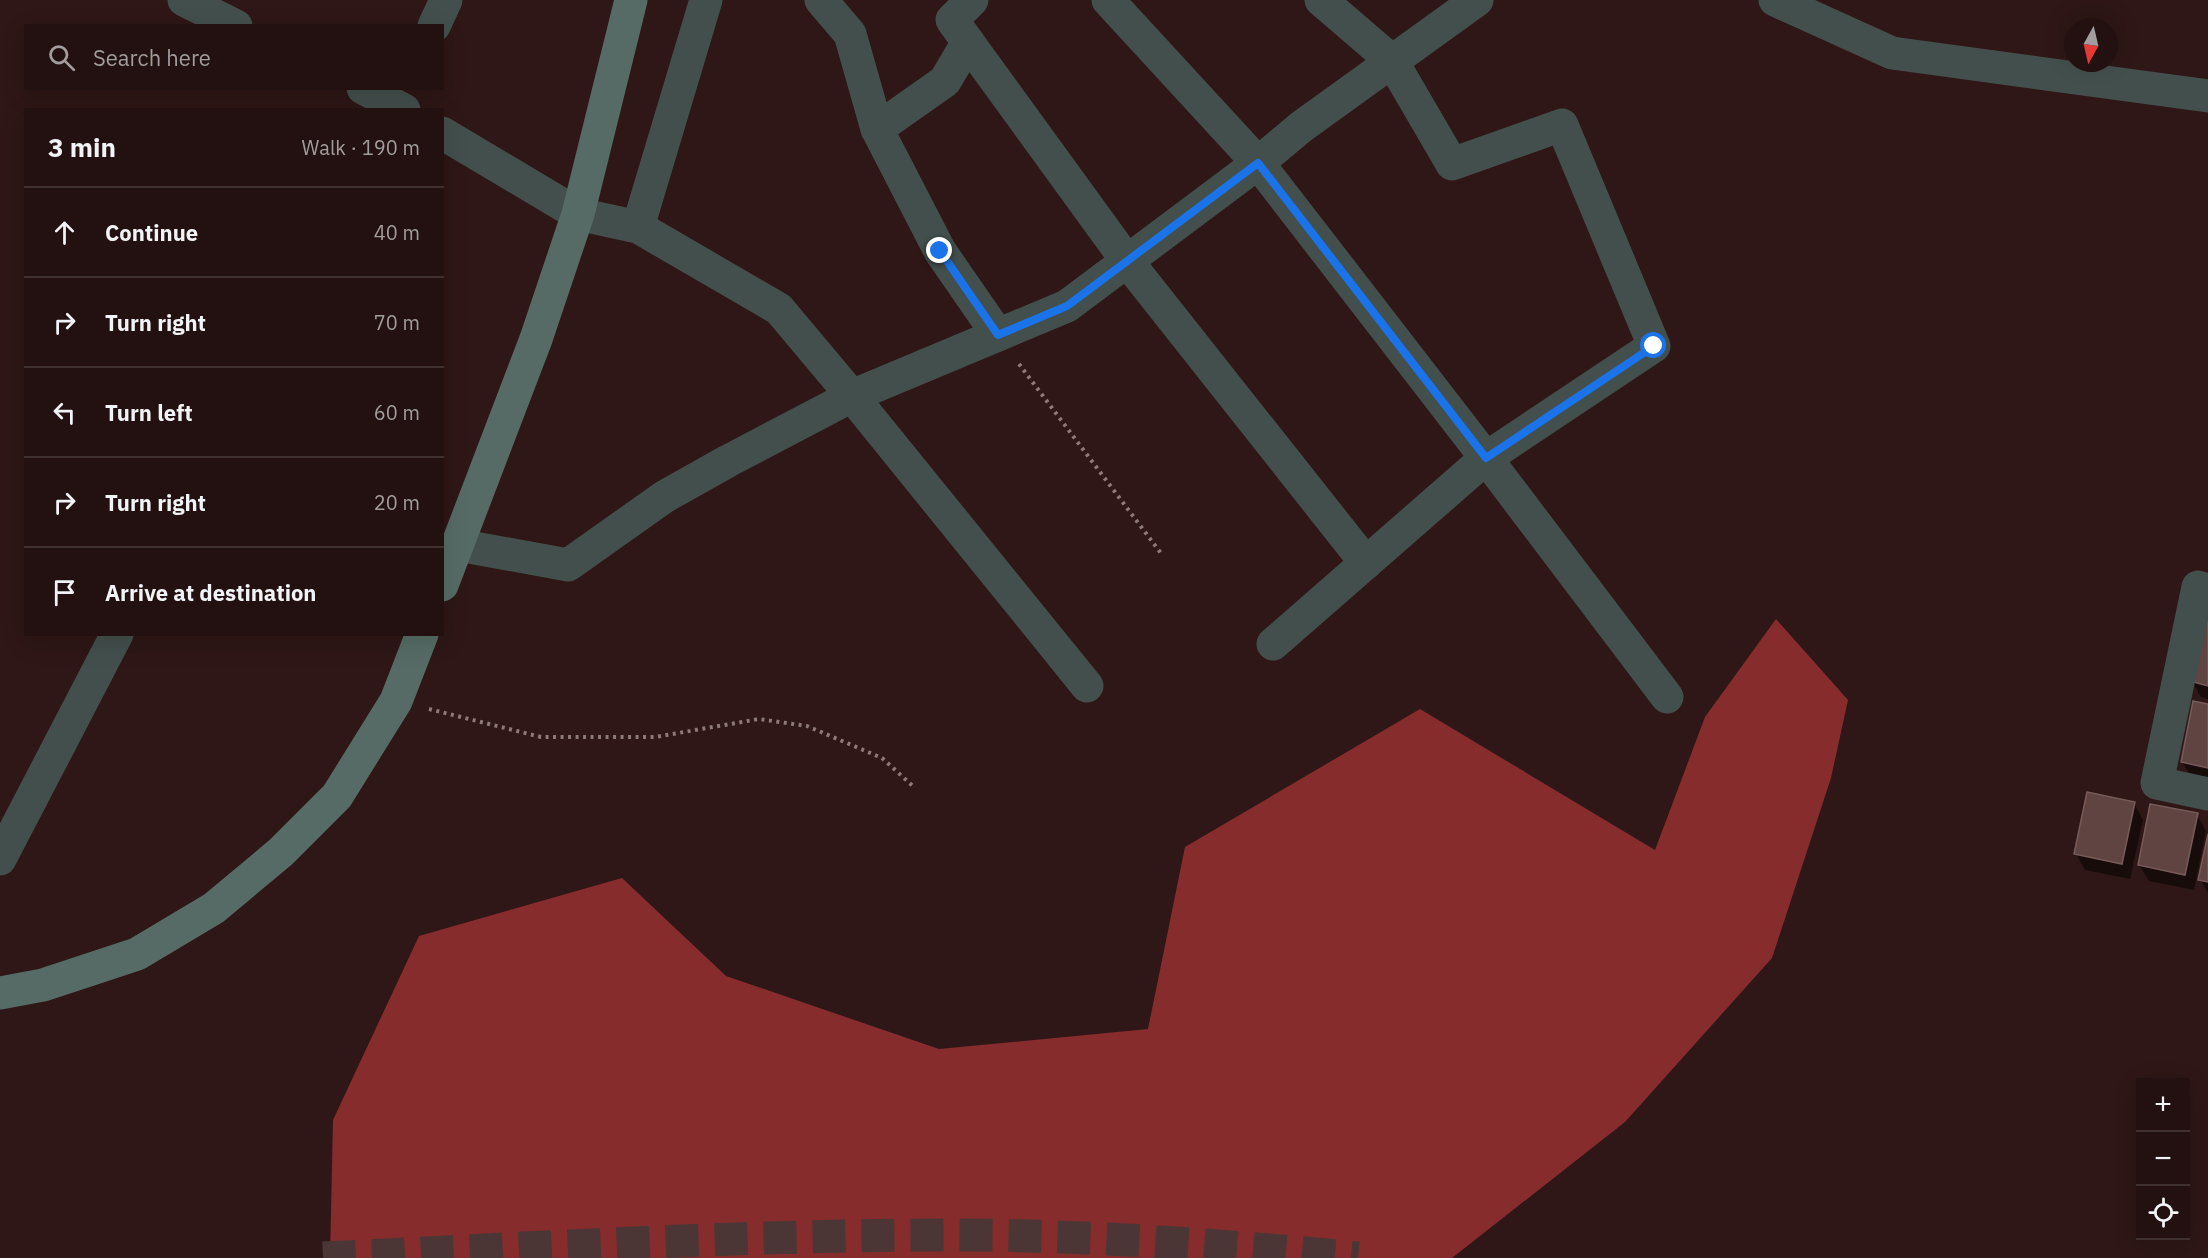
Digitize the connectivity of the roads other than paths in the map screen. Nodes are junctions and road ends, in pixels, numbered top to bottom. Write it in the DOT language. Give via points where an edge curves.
graph roads {
  1 [pos="184,0"];
  2 [pos="446,0"];
  3 [pos="631,0"];
  4 [pos="706,0"];
  5 [pos="821,0"];
  6 [pos="972,0"];
  7 [pos="1108,0"];
  8 [pos="1320,0"];
  9 [pos="1477,0"];
  10 [pos="1775,0"];
  11 [pos="232,24"];
  12 [pos="435,24"];
  13 [pos="968,42"];
  14 [pos="1392,61"];
  15 [pos="368,90"];
  16 [pos="2208,96"];
  17 [pos="398,103"];
  18 [pos="877,129"];
  19 [pos="444,134"];
  20 [pos="1258,163"];
  21 [pos="578,214"];
  22 [pos="638,227"];
  23 [pos="1127,261"];
  24 [pos="998,335"];
  25 [pos="852,396"];
  26 [pos="1486,458"];
  27 [pos="458,545"];
  28 [pos="1366,563"];
  29 [pos="444,580"];
  30 [pos="2208,590"];
  31 [pos="116,636"];
  32 [pos="422,636"];
  33 [pos="1273,644"];
  34 [pos="1087,686"];
  35 [pos="1667,697"];
  36 [pos="2208,794"];
  37 [pos="0,859"];
  38 [pos="0,993"];
  1 -- 11 [label="street"];
  2 -- 12 [label="street"];
  3 -- 21 [label="street"];
  4 -- 22 [label="street"];
  5 -- 18 [label="street" via="850,34"];
  6 -- 13 [label="street" via="951,20"];
  7 -- 20 [label="street"];
  8 -- 14 [label="street"];
  9 -- 14 [label="street"];
  10 -- 16 [label="street" via="1892,53"];
  13 -- 18 [label="street" via="945,81"];
  13 -- 23 [label="street"];
  14 -- 20 [label="street"];
  14 -- 26 [label="street" via="1452,164 1562,125 1654,346"];
  15 -- 17 [label="street"];
  18 -- 24 [label="street" via="940,251"];
  19 -- 21 [label="street"];
  20 -- 23 [label="street"];
  20 -- 26 [label="street"];
  21 -- 22 [label="street"];
  21 -- 27 [label="street" via="536,339"];
  22 -- 25 [label="street" via="779,309"];
  23 -- 24 [label="street" via="1067,306"];
  23 -- 28 [label="street"];
  24 -- 25 [label="street"];
  25 -- 27 [label="street" via="664,497 568,565"];
  25 -- 34 [label="street"];
  26 -- 28 [label="street"];
  26 -- 35 [label="street"];
  27 -- 29 [label="street"];
  28 -- 33 [label="street"];
  30 -- 36 [label="street" via="2198,587 2157,783"];
  31 -- 37 [label="street"];
  32 -- 38 [label="street" via="396,701 337,796 281,852 214,908 137,954 43,985"];
}
